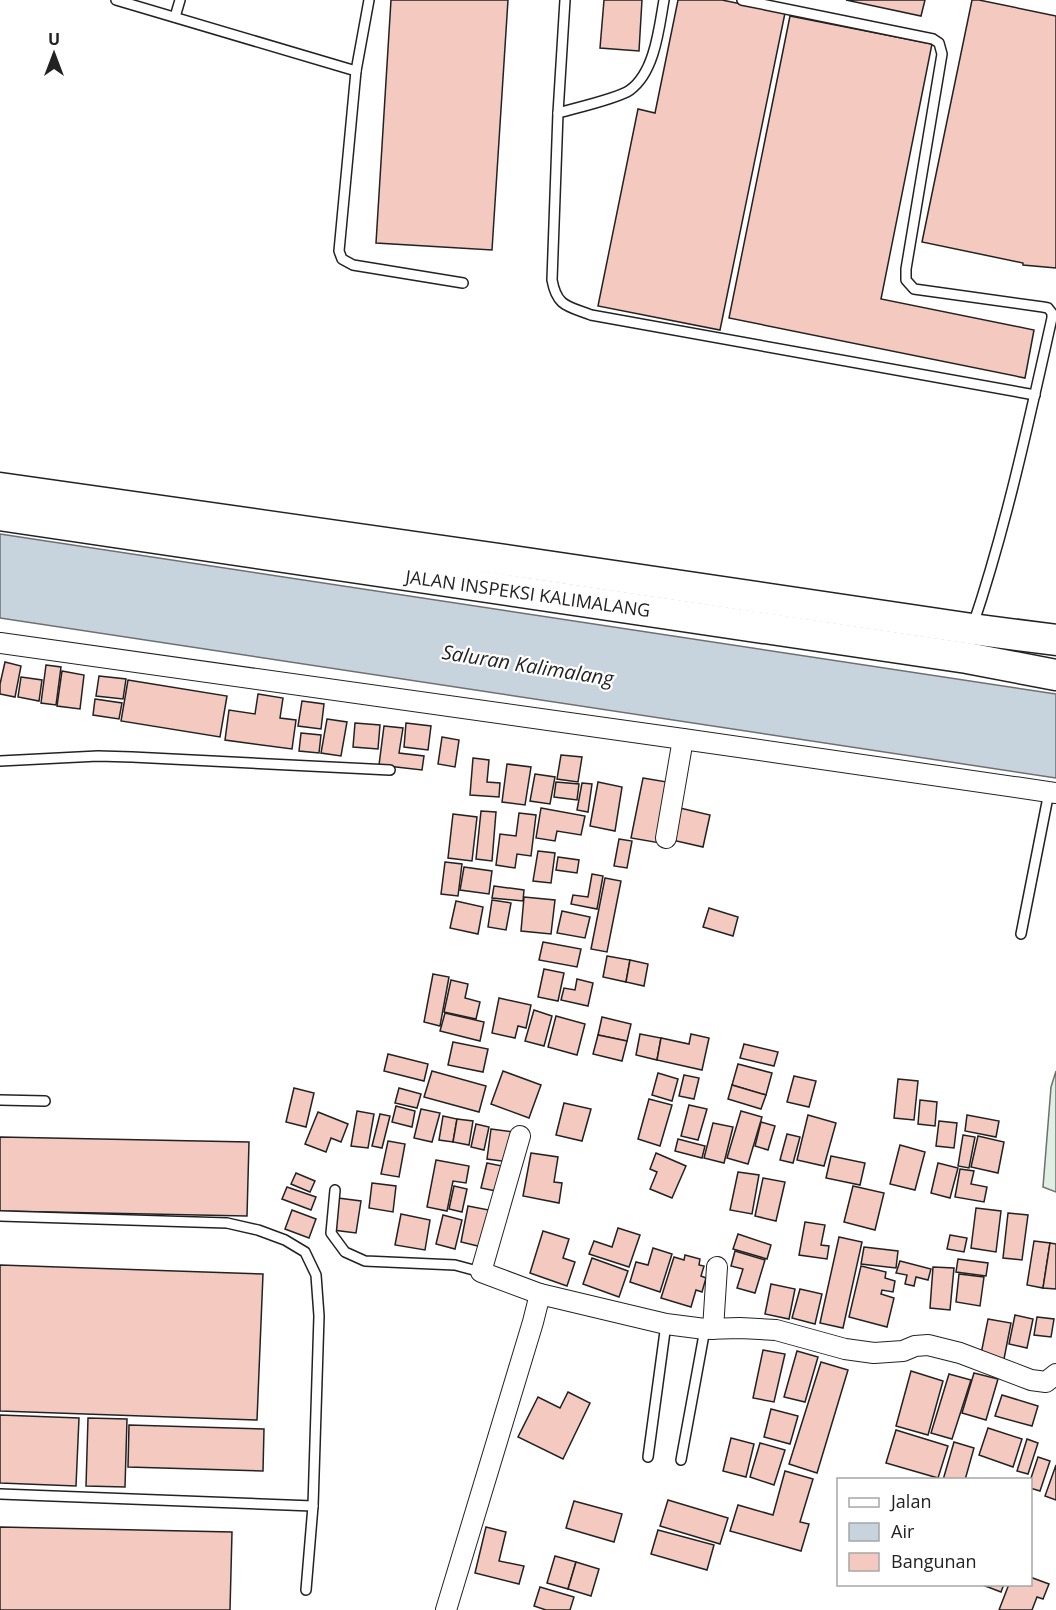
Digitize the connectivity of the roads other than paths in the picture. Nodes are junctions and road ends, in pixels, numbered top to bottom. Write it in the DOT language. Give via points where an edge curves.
graph roads {
  1 [pos="116,0"];
  2 [pos="180,0"];
  3 [pos="369,0"];
  4 [pos="565,0"];
  5 [pos="664,0"];
  6 [pos="742,0"];
  7 [pos="176,17"];
  8 [pos="356,70"];
  9 [pos="558,112"];
  10 [pos="463,283"];
  11 [pos="1035,395"];
  12 [pos="0,488"];
  13 [pos="0,515"];
  14 [pos="533,564"];
  15 [pos="524,593"];
  16 [pos="1056,640"];
  17 [pos="0,643"];
  18 [pos="970,644"];
  19 [pos="1056,675"];
  20 [pos="683,739"];
  21 [pos="0,761"];
  22 [pos="390,770"];
  23 [pos="1052,792"];
  24 [pos="666,838"];
  25 [pos="1022,934"];
  26 [pos="0,1100"];
  27 [pos="45,1101"];
  28 [pos="519,1136"];
  29 [pos="335,1190"];
  30 [pos="0,1216"];
  31 [pos="717,1267"];
  32 [pos="481,1272"];
  33 [pos="540,1294"];
  34 [pos="666,1324"];
  35 [pos="709,1329"];
  36 [pos="1056,1374"];
  37 [pos="648,1457"];
  38 [pos="681,1460"];
  39 [pos="0,1494"];
  40 [pos="313,1506"];
  41 [pos="306,1590"];
  42 [pos="446,1610"];
  1 -- 7 [label="lane"];
  2 -- 7 [label="lane"];
  3 -- 8 [label="lane"];
  4 -- 9 [label="lane"];
  5 -- 9 [label="lane" via="655,47 644,76 630,91"];
  6 -- 11 [label="lane" via="939,43 942,54 906,280 914,289 1048,308 1052,318"];
  7 -- 8 [label="lane"];
  8 -- 10 [label="lane" via="339,251 342,259 352,265"];
  9 -- 11 [label="lane" via="552,280 555,294 564,305 591,315"];
  11 -- 18 [label="lane"];
  12 -- 14 [label="main road, JALAN INSPEKSI KALIMALANG"];
  13 -- 15 [label="main road, JALAN INSPEKSI KALIMALANG"];
  14 -- 15 [label="main road"];
  14 -- 18 [label="main road, JALAN INSPEKSI KALIMALANG"];
  15 -- 18 [label="main road, JALAN INSPEKSI KALIMALANG"];
  16 -- 18 [label="main road, JALAN INSPEKSI KALIMALANG"];
  17 -- 20 [label="street"];
  18 -- 19 [label="main road, JALAN INSPEKSI KALIMALANG"];
  20 -- 23 [label="street"];
  20 -- 24 [label="street"];
  21 -- 22 [label="lane" via="98,756"];
  23 -- 25 [label="lane"];
  26 -- 27 [label="lane"];
  28 -- 32 [label="street"];
  29 -- 32 [label="lane" via="331,1233 345,1252 365,1261 455,1265"];
  30 -- 40 [label="lane" via="227,1223 285,1240 305,1252 316,1275 319,1316"];
  31 -- 35 [label="street"];
  32 -- 33 [label="street"];
  33 -- 34 [label="street"];
  33 -- 42 [label="street"];
  34 -- 35 [label="street"];
  34 -- 37 [label="lane"];
  35 -- 36 [label="street" via="776,1330 874,1353 928,1346 960,1353 1031,1380 1046,1382"];
  35 -- 38 [label="lane"];
  39 -- 40 [label="lane"];
  40 -- 41 [label="lane"];
}
